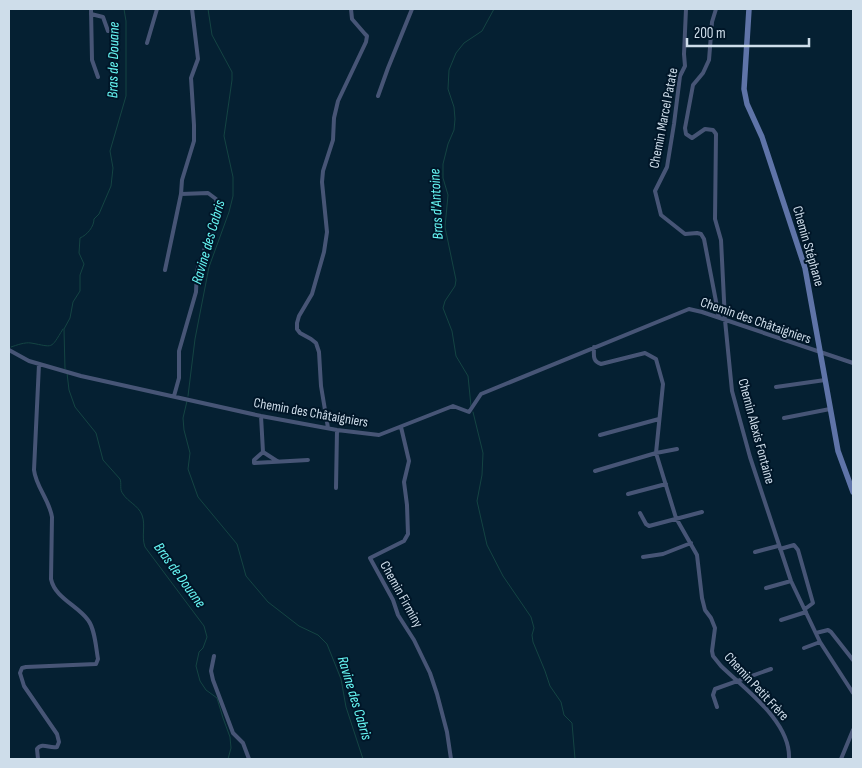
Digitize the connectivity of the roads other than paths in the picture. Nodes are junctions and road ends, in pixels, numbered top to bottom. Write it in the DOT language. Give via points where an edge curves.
graph roads {
  1 [pos="158,9"];
  2 [pos="192,9"];
  3 [pos="351,9"];
  4 [pos="412,9"];
  5 [pos="686,9"];
  6 [pos="716,9"];
  7 [pos="749,9"];
  8 [pos="91,11"];
  9 [pos="108,31"];
  10 [pos="147,44"];
  11 [pos="98,77"];
  12 [pos="378,96"];
  13 [pos="674,124"];
  14 [pos="685,125"];
  15 [pos="181,194"];
  16 [pos="165,270"];
  17 [pos="719,318"];
  18 [pos="725,320"];
  19 [pos="594,347"];
  20 [pos="9,350"];
  21 [pos="819,352"];
  22 [pos="853,363"];
  23 [pos="39,364"];
  24 [pos="825,380"];
  25 [pos="776,387"];
  26 [pos="174,396"];
  27 [pos="830,409"];
  28 [pos="261,416"];
  29 [pos="784,418"];
  30 [pos="660,419"];
  31 [pos="401,427"];
  32 [pos="328,428"];
  33 [pos="337,430"];
  34 [pos="600,436"];
  35 [pos="676,449"];
  36 [pos="263,452"];
  37 [pos="656,453"];
  38 [pos="308,460"];
  39 [pos="278,462"];
  40 [pos="595,471"];
  41 [pos="666,484"];
  42 [pos="336,488"];
  43 [pos="853,492"];
  44 [pos="628,494"];
  45 [pos="702,512"];
  46 [pos="640,513"];
  47 [pos="676,518"];
  48 [pos="691,543"];
  49 [pos="779,547"];
  50 [pos="755,552"];
  51 [pos="643,557"];
  52 [pos="791,581"];
  53 [pos="766,588"];
  54 [pos="805,610"];
  55 [pos="781,620"];
  56 [pos="816,633"];
  57 [pos="820,642"];
  58 [pos="804,648"];
  59 [pos="214,656"];
  60 [pos="853,660"];
  61 [pos="771,669"];
  62 [pos="737,681"];
  63 [pos="853,692"];
  64 [pos="717,707"];
  65 [pos="853,730"];
  66 [pos="38,759"];
  67 [pos="248,759"];
  68 [pos="451,759"];
  69 [pos="789,759"];
  70 [pos="841,759"];
  1 -- 10 [label="street"];
  2 -- 15 [label="street" via="198,60 191,78 194,141"];
  3 -- 32 [label="street" via="352,19 367,36 366,42 338,101 333,140 323,171 327,232 324,252 312,294 297,323 300,333 316,343 319,352"];
  4 -- 12 [label="street"];
  5 -- 13 [label="street, Chemin Marcel Patate" via="685,66 680,76"];
  6 -- 14 [label="street" via="707,66 693,85"];
  7 -- 21 [label="main road, Chemin Stéphane" via="745,97 797,242"];
  8 -- 9 [label="street" via="103,17"];
  8 -- 11 [label="street" via="92,60"];
  13 -- 14 [label="street"];
  13 -- 17 [label="street, Chemin Marcel Patate" via="666,167 655,191 656,200 660,215 666,221 685,234 702,234"];
  14 -- 18 [label="street, Chemin Alexis Fontaine" via="686,134 692,138 706,129 716,134 715,219 721,240"];
  15 -- 16 [label="street"];
  15 -- 26 [label="street" via="208,193 216,199 219,216 197,271 196,292 180,351 179,378"];
  17 -- 18 [label="street, Chemin des Châtaigniers"];
  17 -- 19 [label="street, Chemin des Châtaigniers" via="688,309"];
  18 -- 21 [label="street, Chemin des Châtaigniers"];
  18 -- 49 [label="street, Chemin Alexis Fontaine" via="732,391"];
  19 -- 30 [label="street, Chemin Petit Frère" via="594,358 601,364 645,353 656,359 663,384"];
  19 -- 31 [label="street, Chemin des Châtaigniers" via="481,394 469,412 453,406"];
  20 -- 23 [label="street, Chemin des Châtaigniers"];
  21 -- 22 [label="street, Chemin des Châtaigniers"];
  21 -- 24 [label="main road, Chemin Stéphane"];
  23 -- 26 [label="street, Chemin des Châtaigniers"];
  23 -- 66 [label="street" via="34,470 51,512 52,586 88,620 98,659 96,664 22,668 20,673 24,686 57,734 59,742 53,748 39,746"];
  24 -- 25 [label="street"];
  24 -- 27 [label="main road, Chemin Stéphane"];
  26 -- 28 [label="street, Chemin des Châtaigniers"];
  27 -- 29 [label="street"];
  27 -- 43 [label="main road, Chemin Stéphane" via="838,451"];
  28 -- 32 [label="street, Chemin des Châtaigniers"];
  28 -- 36 [label="street"];
  30 -- 34 [label="street"];
  30 -- 37 [label="street, Chemin Petit Frère"];
  31 -- 33 [label="street, Chemin des Châtaigniers" via="379,436"];
  31 -- 68 [label="street, Chemin Firminy" via="409,461 404,482 408,534 404,541 370,558 430,673 447,732"];
  32 -- 33 [label="street, Chemin des Châtaigniers"];
  33 -- 42 [label="street"];
  35 -- 37 [label="street"];
  36 -- 39 [label="street"];
  36 -- 39 [label="street" via="254,463"];
  37 -- 40 [label="street"];
  37 -- 41 [label="street, Chemin Petit Frère"];
  38 -- 39 [label="street"];
  41 -- 44 [label="street"];
  41 -- 47 [label="street, Chemin Petit Frère"];
  45 -- 47 [label="street"];
  46 -- 47 [label="street" via="649,526"];
  47 -- 48 [label="street, Chemin Petit Frère"];
  48 -- 51 [label="street" via="663,554"];
  48 -- 62 [label="street, Chemin Petit Frère" via="699,564 703,604 715,628 713,656"];
  49 -- 50 [label="street"];
  49 -- 52 [label="street, Chemin Alexis Fontaine"];
  49 -- 54 [label="street" via="794,545 798,550 813,603"];
  52 -- 53 [label="street"];
  52 -- 54 [label="street, Chemin Alexis Fontaine"];
  54 -- 55 [label="street"];
  54 -- 56 [label="street, Chemin Alexis Fontaine"];
  56 -- 57 [label="street, Chemin Alexis Fontaine"];
  56 -- 60 [label="street" via="831,632"];
  57 -- 58 [label="street"];
  57 -- 63 [label="street, Chemin Alexis Fontaine"];
  59 -- 67 [label="street" via="213,680 233,733 243,743"];
  61 -- 62 [label="street"];
  62 -- 64 [label="street" via="714,691"];
  62 -- 69 [label="street, Chemin Petit Frère" via="780,726 788,742"];
  65 -- 70 [label="street"];
}
